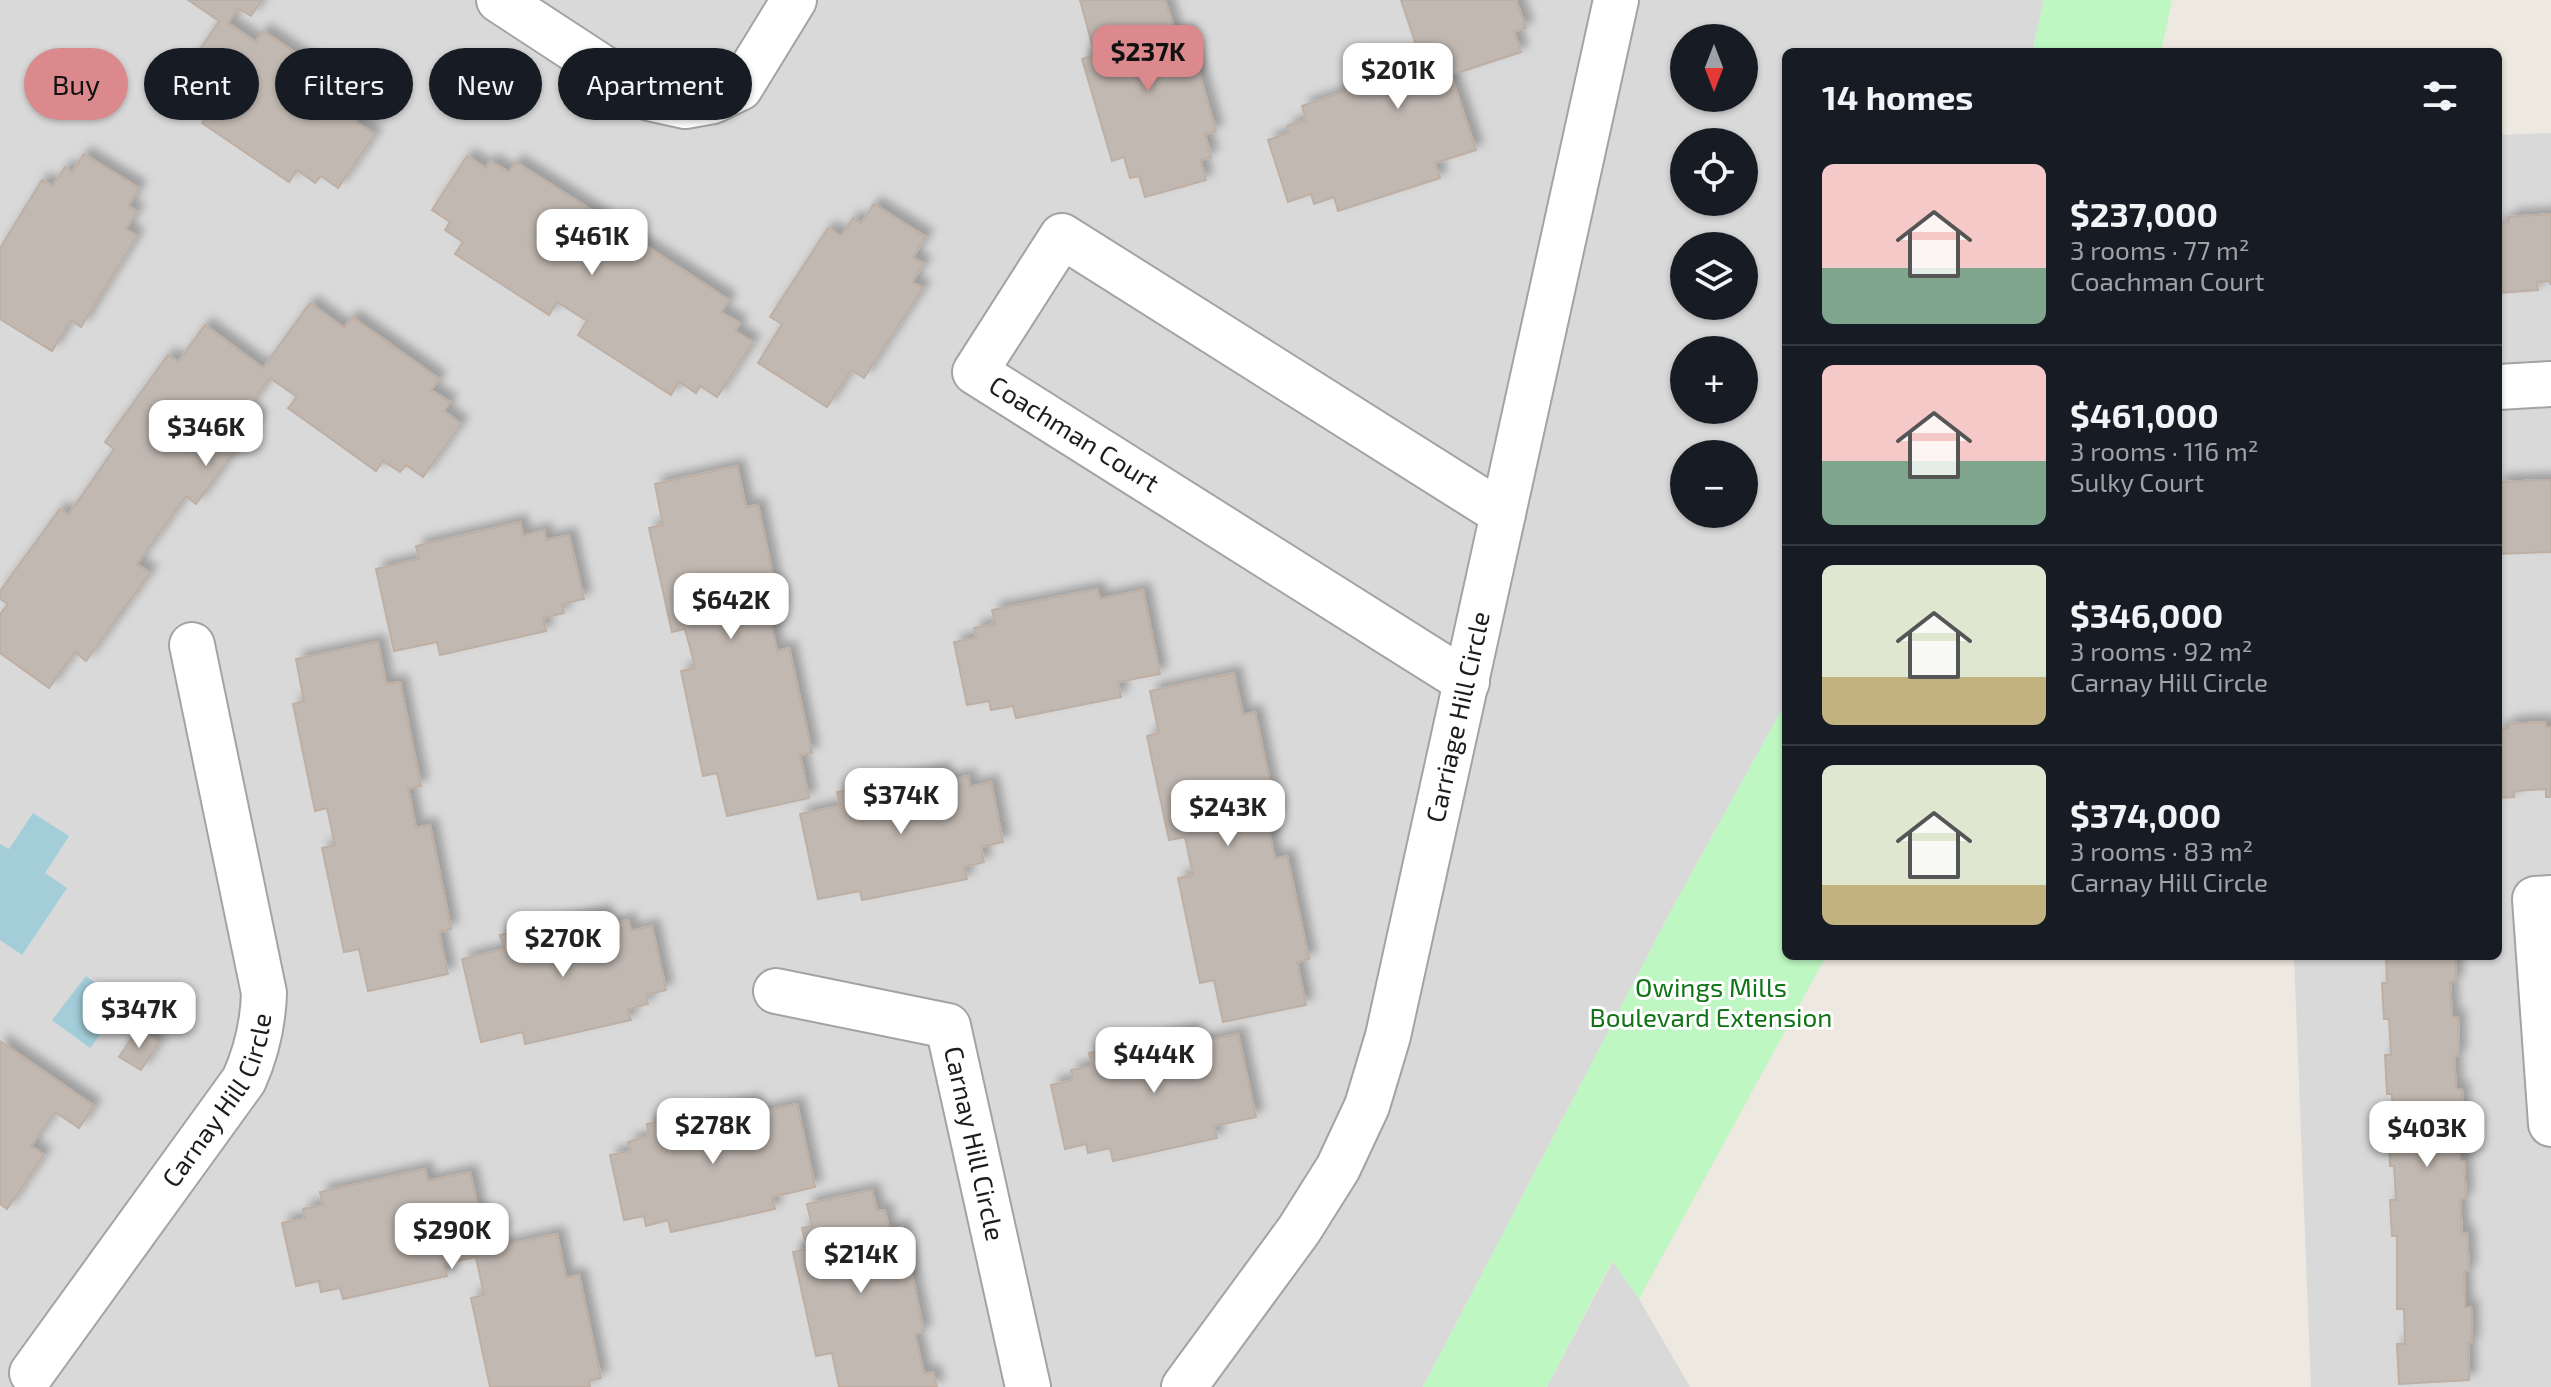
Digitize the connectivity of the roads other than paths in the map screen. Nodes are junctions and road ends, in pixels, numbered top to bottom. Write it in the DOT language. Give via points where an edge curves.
graph roads {
  1 [pos="499,0"];
  2 [pos="794,0"];
  3 [pos="1616,0"];
  4 [pos="2551,384"];
  5 [pos="2502,387"];
  6 [pos="1503,514"];
  7 [pos="192,645"];
  8 [pos="1467,682"];
  9 [pos="2551,898"];
  10 [pos="776,991"];
  11 [pos="2551,1124"];
  12 [pos="28,1371"];
  13 [pos="1028,1387"];
  14 [pos="1184,1387"];
  1 -- 2 [label="street" via="649,98 685,106 740,88"];
  3 -- 6 [label="street, Carriage Hill Circle"];
  4 -- 5 [label="street"];
  6 -- 8 [label="street, Carriage Hill Circle"];
  6 -- 8 [label="street, Coachman Court" via="1062,236 975,372"];
  7 -- 12 [label="street, Carnay Hill Circle" via="264,993 263,1024 244,1080"];
  8 -- 14 [label="street, Carriage Hill Circle" via="1388,1036 1367,1106 1338,1168 1299,1230"];
  9 -- 11 [label="street" via="2535,899"];
  10 -- 13 [label="street, Carnay Hill Circle" via="948,1026"];
}
